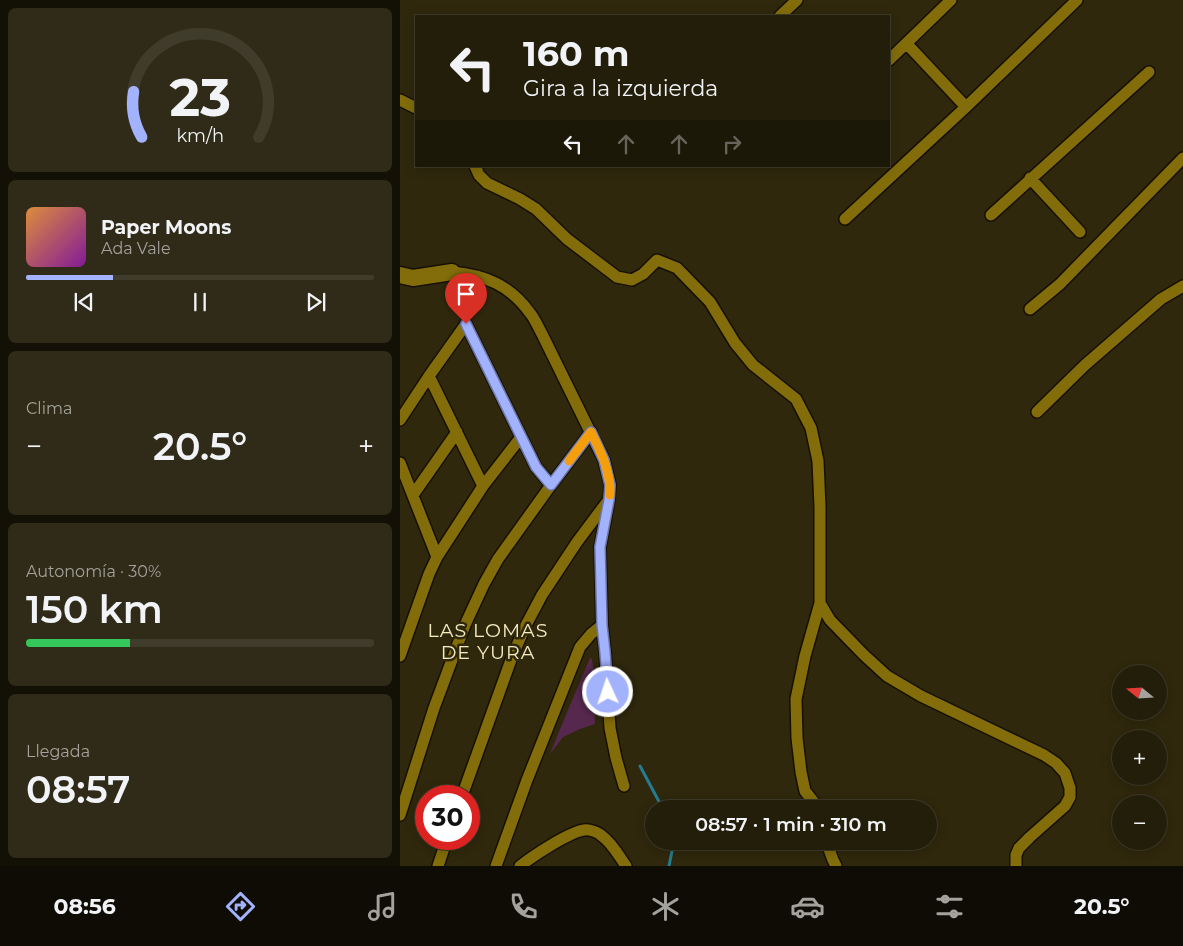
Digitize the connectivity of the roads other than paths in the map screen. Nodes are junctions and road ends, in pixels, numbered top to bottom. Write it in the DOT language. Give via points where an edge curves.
graph roads {
  1 [pos="797,0"];
  2 [pos="951,0"];
  3 [pos="1077,0"];
  4 [pos="781,15"];
  5 [pos="907,44"];
  6 [pos="890,59"];
  7 [pos="1149,72"];
  8 [pos="400,100"];
  9 [pos="966,107"];
  10 [pos="415,108"];
  11 [pos="1183,158"];
  12 [pos="475,167"];
  13 [pos="1030,178"];
  14 [pos="991,214"];
  15 [pos="845,219"];
  16 [pos="1080,232"];
  17 [pos="452,272"];
  18 [pos="400,275"];
  19 [pos="1183,286"];
  20 [pos="1030,309"];
  21 [pos="429,376"];
  22 [pos="1037,412"];
  23 [pos="400,420"];
  24 [pos="457,432"];
  25 [pos="591,432"];
  26 [pos="521,437"];
  27 [pos="400,463"];
  28 [pos="551,485"];
  29 [pos="483,486"];
  30 [pos="413,496"];
  31 [pos="609,500"];
  32 [pos="437,556"];
  33 [pos="820,603"];
  34 [pos="602,625"];
  35 [pos="400,656"];
  36 [pos="466,785"];
  37 [pos="624,786"];
  38 [pos="812,800"];
  39 [pos="400,815"];
  40 [pos="443,850"];
  41 [pos="829,850"];
  42 [pos="438,866"];
  43 [pos="496,866"];
  44 [pos="520,866"];
  45 [pos="626,866"];
  46 [pos="836,866"];
  47 [pos="1016,866"];
  1 -- 4 [label="street"];
  2 -- 5 [label="street"];
  3 -- 9 [label="street"];
  5 -- 6 [label="street"];
  5 -- 9 [label="street"];
  7 -- 13 [label="street"];
  8 -- 10 [label="street"];
  9 -- 15 [label="street"];
  11 -- 20 [label="street" via="1060,284"];
  12 -- 33 [label="street" via="487,184 536,209 567,239 617,277 632,280 657,260 677,268 710,302 753,365 796,399 811,428 818,461"];
  13 -- 14 [label="street"];
  13 -- 16 [label="street"];
  17 -- 18 [label="street" via="413,278"];
  17 -- 25 [label="street" via="471,274 503,286 523,304 532,315"];
  19 -- 22 [label="street" via="1161,299"];
  21 -- 23 [label="street"];
  21 -- 24 [label="street"];
  21 -- 26 [label="street" via="466,324"];
  24 -- 29 [label="street"];
  24 -- 30 [label="street"];
  25 -- 28 [label="street"];
  25 -- 31 [label="street" via="604,460 610,485"];
  26 -- 28 [label="street" via="536,467"];
  26 -- 29 [label="street"];
  27 -- 30 [label="street"];
  28 -- 39 [label="street" via="498,559 473,607 434,708"];
  29 -- 32 [label="street"];
  30 -- 32 [label="street"];
  31 -- 34 [label="street" via="600,547"];
  31 -- 36 [label="street" via="546,588 524,627"];
  32 -- 35 [label="street"];
  33 -- 38 [label="street" via="804,656 796,699 801,772 805,791"];
  33 -- 47 [label="street" via="841,632 887,676 921,696 1044,755 1065,773 1070,797 1065,806 1019,848"];
  34 -- 37 [label="street" via="610,728"];
  34 -- 43 [label="street" via="580,647"];
  40 -- 42 [label="street"];
  41 -- 46 [label="street"];
  44 -- 45 [label="street" via="550,846 584,830 602,835"];
}
